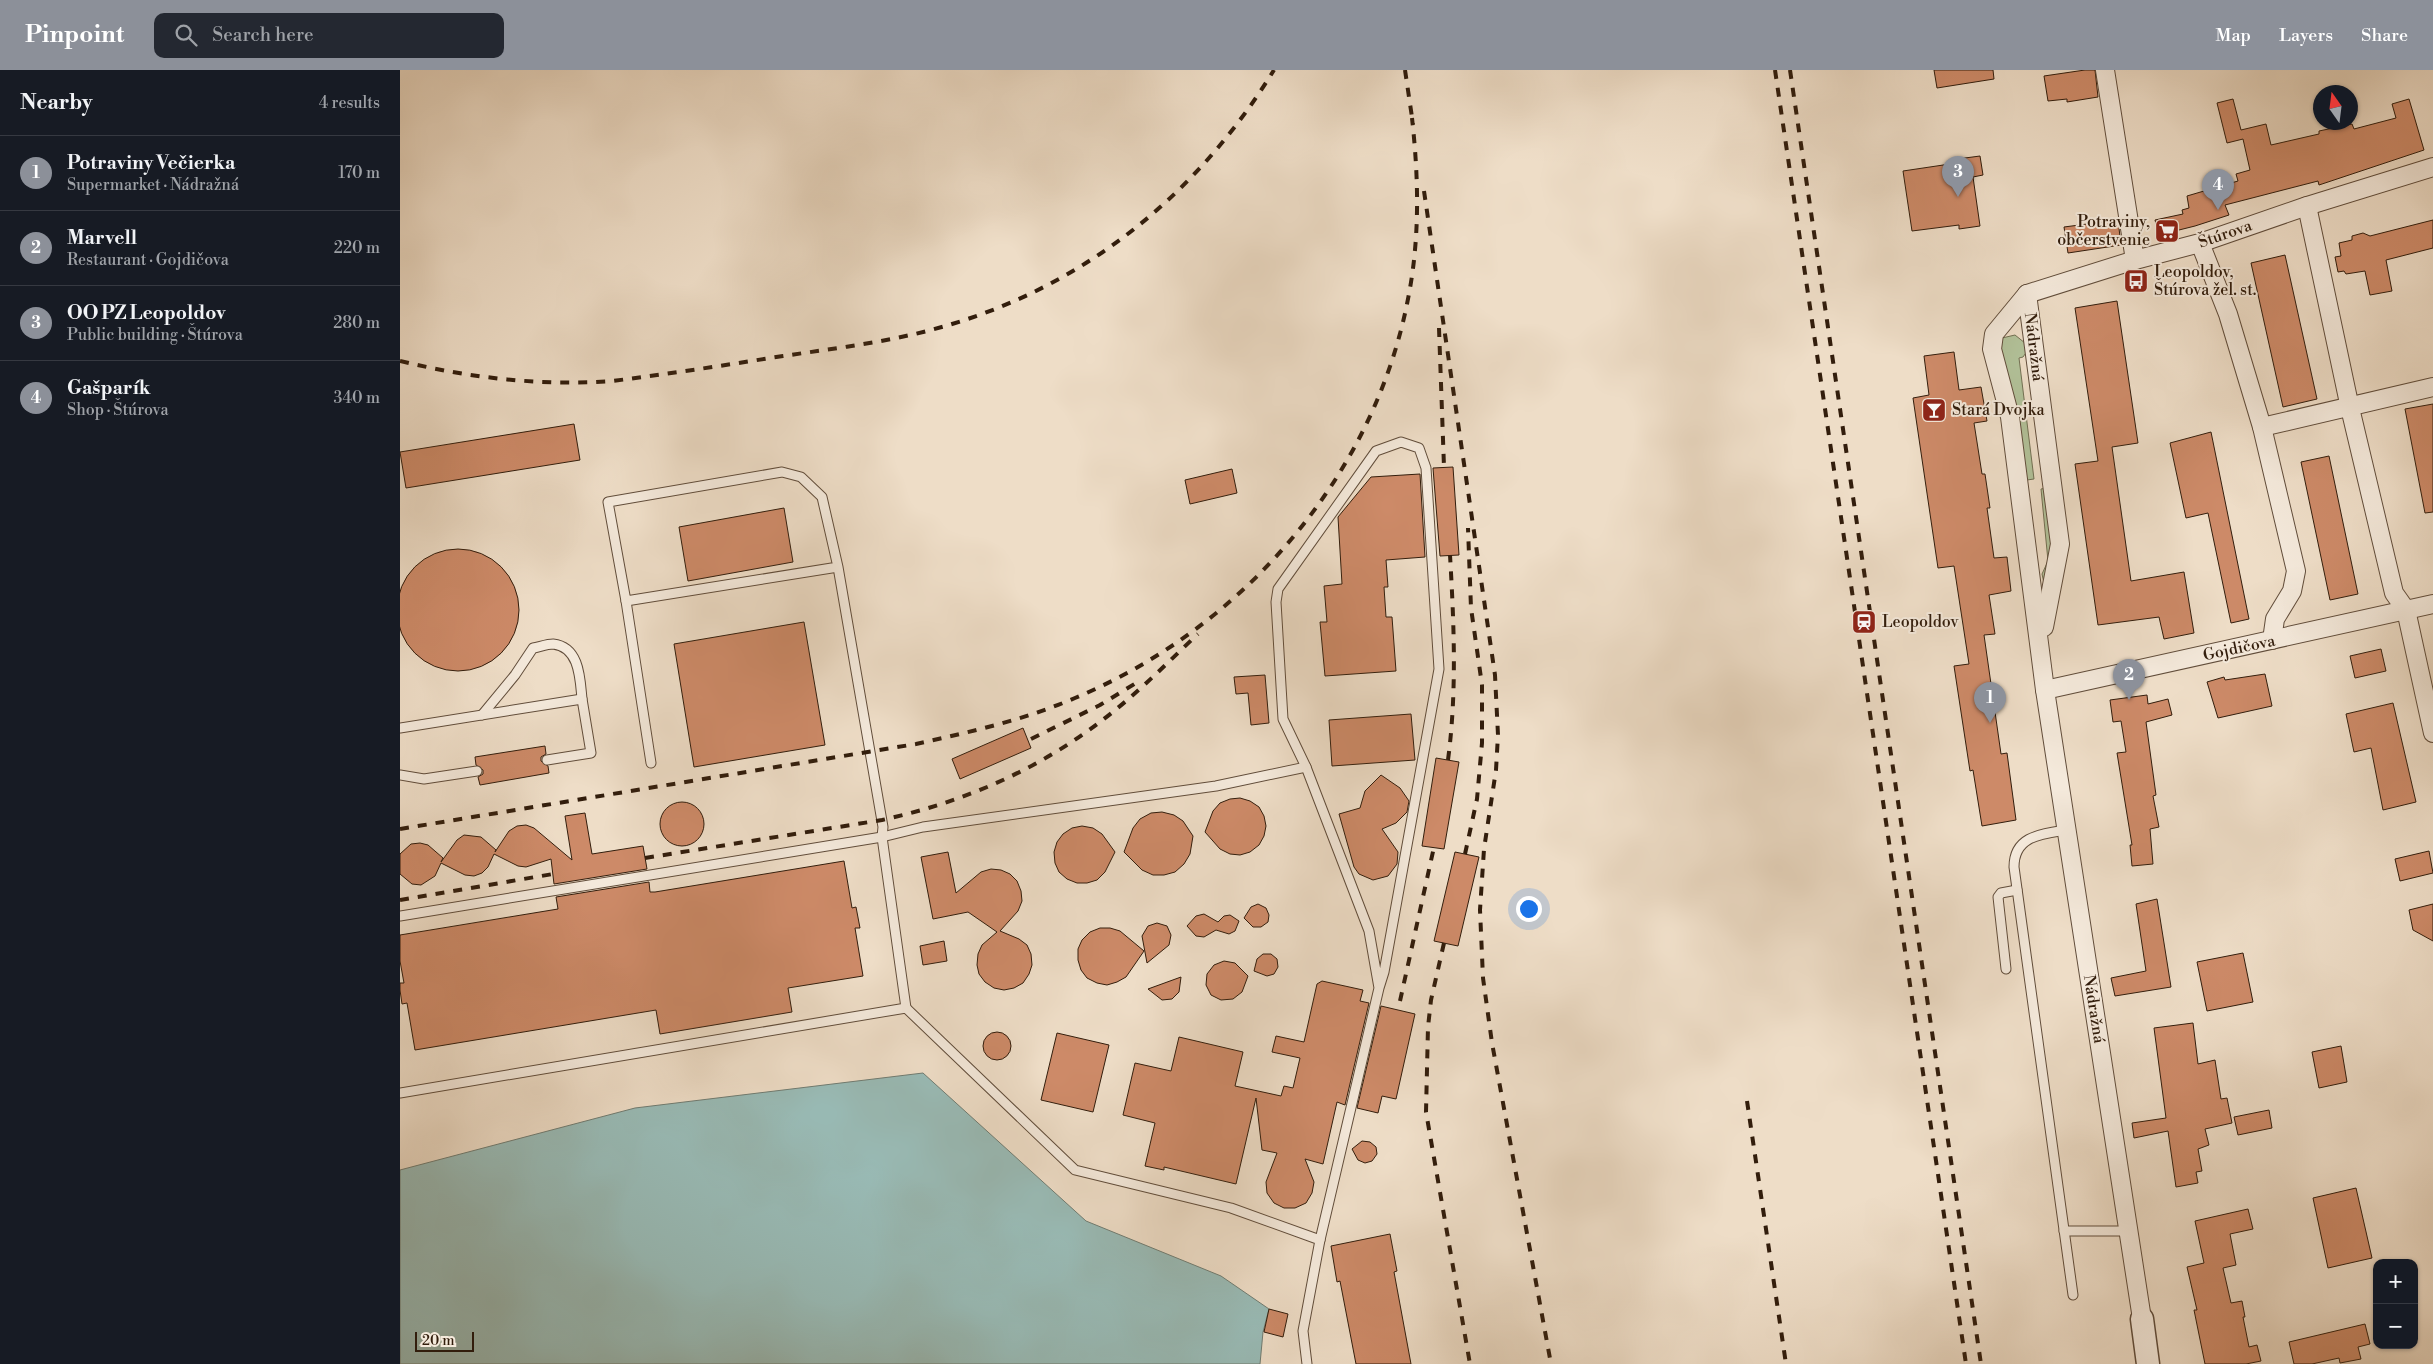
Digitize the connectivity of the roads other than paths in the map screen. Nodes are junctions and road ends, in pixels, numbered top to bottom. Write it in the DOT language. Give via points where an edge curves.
graph roads {
  1 [pos="2105,70"];
  2 [pos="2433,167"];
  3 [pos="2308,206"];
  4 [pos="2200,243"];
  5 [pos="2135,260"];
  6 [pos="2027,294"];
  7 [pos="2433,387"];
  8 [pos="2350,408"];
  9 [pos="2262,428"];
  10 [pos="838,568"];
  11 [pos="626,601"];
  12 [pos="2433,604"];
  13 [pos="2406,610"];
  14 [pos="2272,640"];
  15 [pos="2042,654"];
  16 [pos="2045,690"];
  17 [pos="582,699"];
  18 [pos="482,715"];
  19 [pos="400,728"];
  20 [pos="2433,733"];
  21 [pos="547,760"];
  22 [pos="651,763"];
  23 [pos="1306,767"];
  24 [pos="477,771"];
  25 [pos="400,775"];
  26 [pos="2066,830"];
  27 [pos="882,837"];
  28 [pos="2017,890"];
  29 [pos="400,916"];
  30 [pos="2006,969"];
  31 [pos="1379,988"];
  32 [pos="906,1008"];
  33 [pos="400,1093"];
  34 [pos="2064,1231"];
  35 [pos="2128,1231"];
  36 [pos="1320,1240"];
  37 [pos="2074,1295"];
  38 [pos="2142,1319"];
  39 [pos="1307,1364"];
  40 [pos="2148,1364"];
  1 -- 5 [label="street"];
  2 -- 3 [label="street, Štúrova"];
  3 -- 4 [label="street, Štúrova"];
  3 -- 8 [label="street"];
  4 -- 5 [label="street, Štúrova"];
  4 -- 9 [label="street" via="2228,314"];
  5 -- 6 [label="street, Štúrova"];
  6 -- 15 [label="street, Nádražná" via="2060,544 2046,614"];
  6 -- 15 [label="street, Nádražná" via="1994,334 1992,350 2010,417"];
  7 -- 8 [label="street"];
  8 -- 9 [label="street"];
  8 -- 13 [label="street" via="2394,593"];
  9 -- 14 [label="street" via="2296,571 2292,591 2275,620"];
  10 -- 11 [label="lane"];
  10 -- 11 [label="lane" via="822,497 801,477 782,472 608,502"];
  10 -- 27 [label="lane" via="883,827"];
  11 -- 22 [label="lane"];
  12 -- 13 [label="street, Gojdičova"];
  13 -- 14 [label="street, Gojdičova"];
  13 -- 20 [label="street"];
  14 -- 16 [label="street, Gojdičova"];
  15 -- 16 [label="street, Nádražná"];
  16 -- 26 [label="street, Nádražná"];
  17 -- 18 [label="lane"];
  17 -- 18 [label="lane" via="578,667 571,653 554,644 534,648"];
  17 -- 21 [label="lane" via="591,753"];
  18 -- 19 [label="lane"];
  23 -- 27 [label="lane" via="1216,786 923,827"];
  23 -- 31 [label="lane" via="1369,931"];
  23 -- 31 [label="lane" via="1284,719 1276,602 1278,589 1376,451 1401,442 1419,448 1426,468 1439,669"];
  24 -- 25 [label="lane" via="424,779"];
  26 -- 28 [label="lane" via="2024,841 2017,850 2014,867"];
  26 -- 35 [label="street, Nádražná"];
  27 -- 29 [label="lane"];
  27 -- 32 [label="lane"];
  28 -- 30 [label="lane" via="2001,892 1998,897"];
  28 -- 34 [label="lane"];
  31 -- 36 [label="lane"];
  32 -- 33 [label="lane"];
  32 -- 36 [label="lane" via="1075,1170 1231,1208"];
  34 -- 35 [label="lane"];
  34 -- 37 [label="lane"];
  35 -- 38 [label="street, Nádražná"];
  36 -- 39 [label="lane" via="1303,1331"];
  38 -- 40 [label="street, Nádražná"];
}
